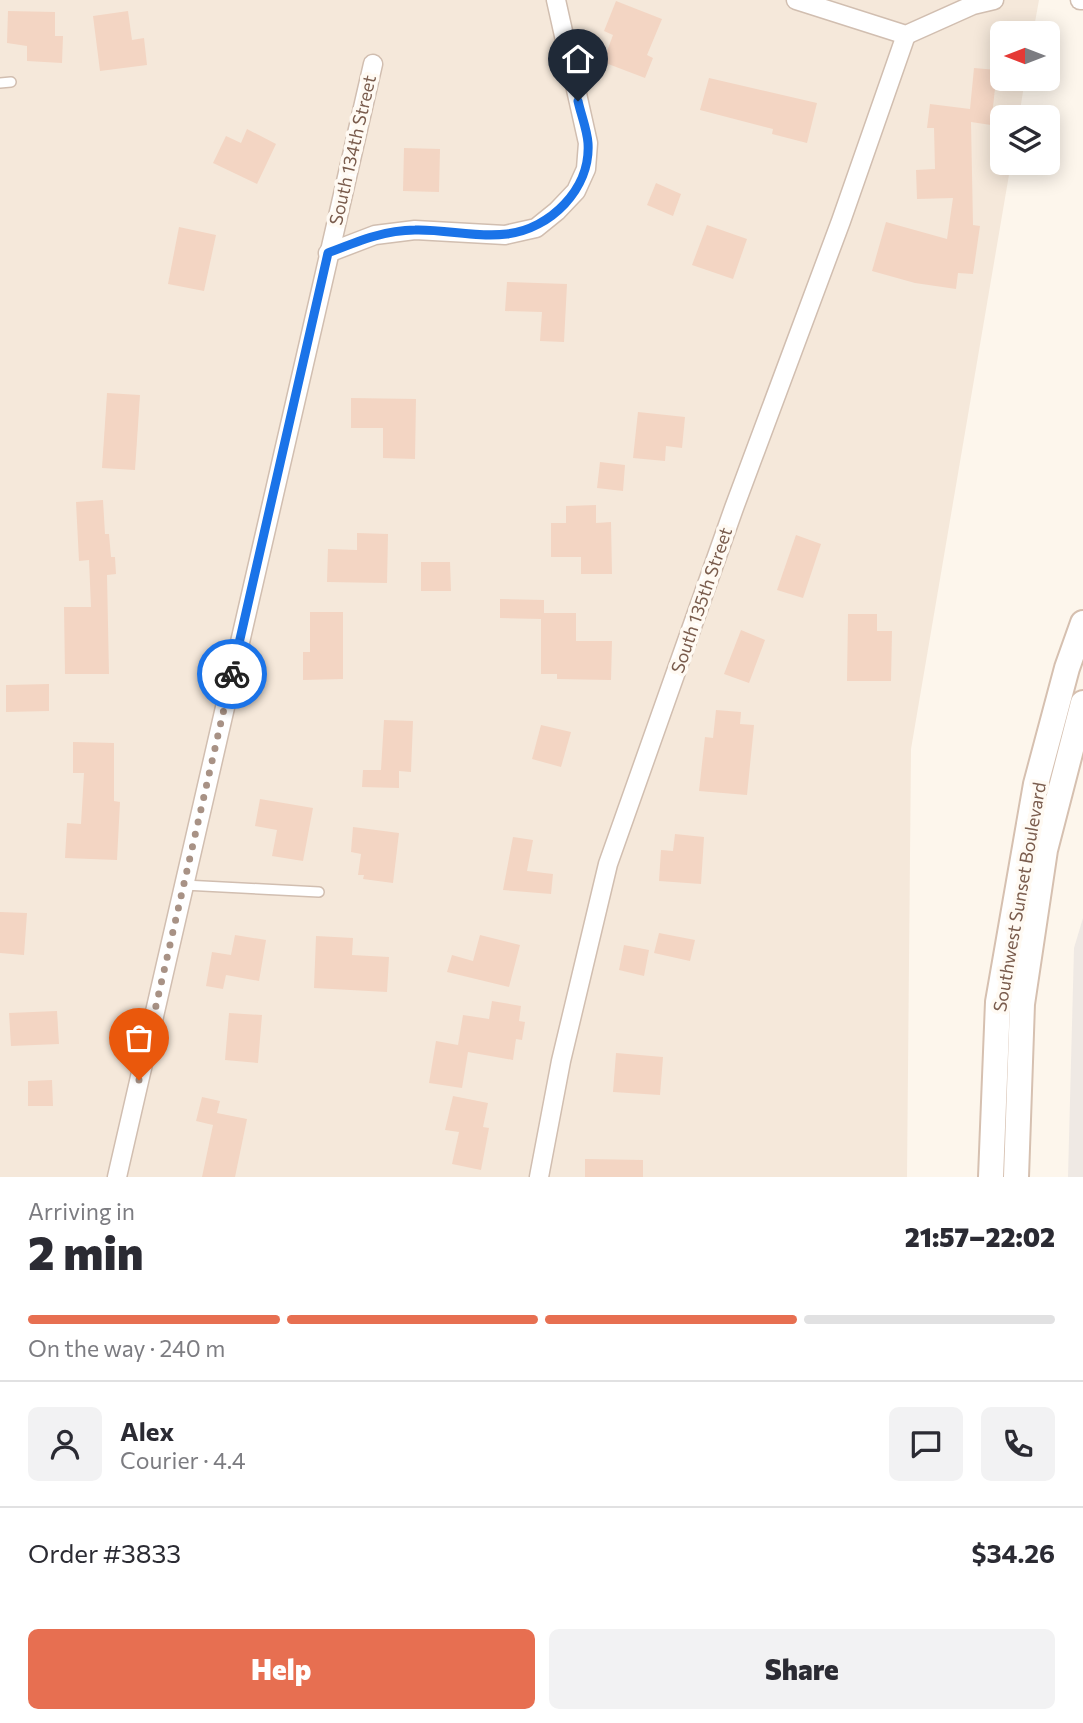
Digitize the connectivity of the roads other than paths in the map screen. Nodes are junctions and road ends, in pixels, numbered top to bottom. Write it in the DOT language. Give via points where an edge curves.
graph roads {
  1 [pos="556,0"];
  2 [pos="796,0"];
  3 [pos="994,0"];
  4 [pos="906,35"];
  5 [pos="373,64"];
  6 [pos="10,82"];
  7 [pos="0,83"];
  8 [pos="328,253"];
  9 [pos="1083,622"];
  10 [pos="1083,703"];
  11 [pos="184,885"];
  12 [pos="319,892"];
  13 [pos="117,1177"];
  14 [pos="539,1177"];
  15 [pos="991,1177"];
  16 [pos="1016,1177"];
  1 -- 8 [label="street" via="588,143 586,169 576,191 536,228 505,235 415,230 374,235"];
  2 -- 4 [label="street"];
  3 -- 4 [label="street"];
  4 -- 14 [label="street, South 135th Street" via="608,864"];
  5 -- 8 [label="street, South 134th Street"];
  6 -- 7 [label="lane"];
  8 -- 11 [label="street, South 134th Street"];
  9 -- 15 [label="main road, Southwest Sunset Boulevard" via="1036,784 1012,923 999,1002"];
  10 -- 16 [label="main road, Southwest Sunset Boulevard" via="1045,850 1022,1004"];
  11 -- 12 [label="lane"];
  11 -- 13 [label="street, South 134th Street"];
}
